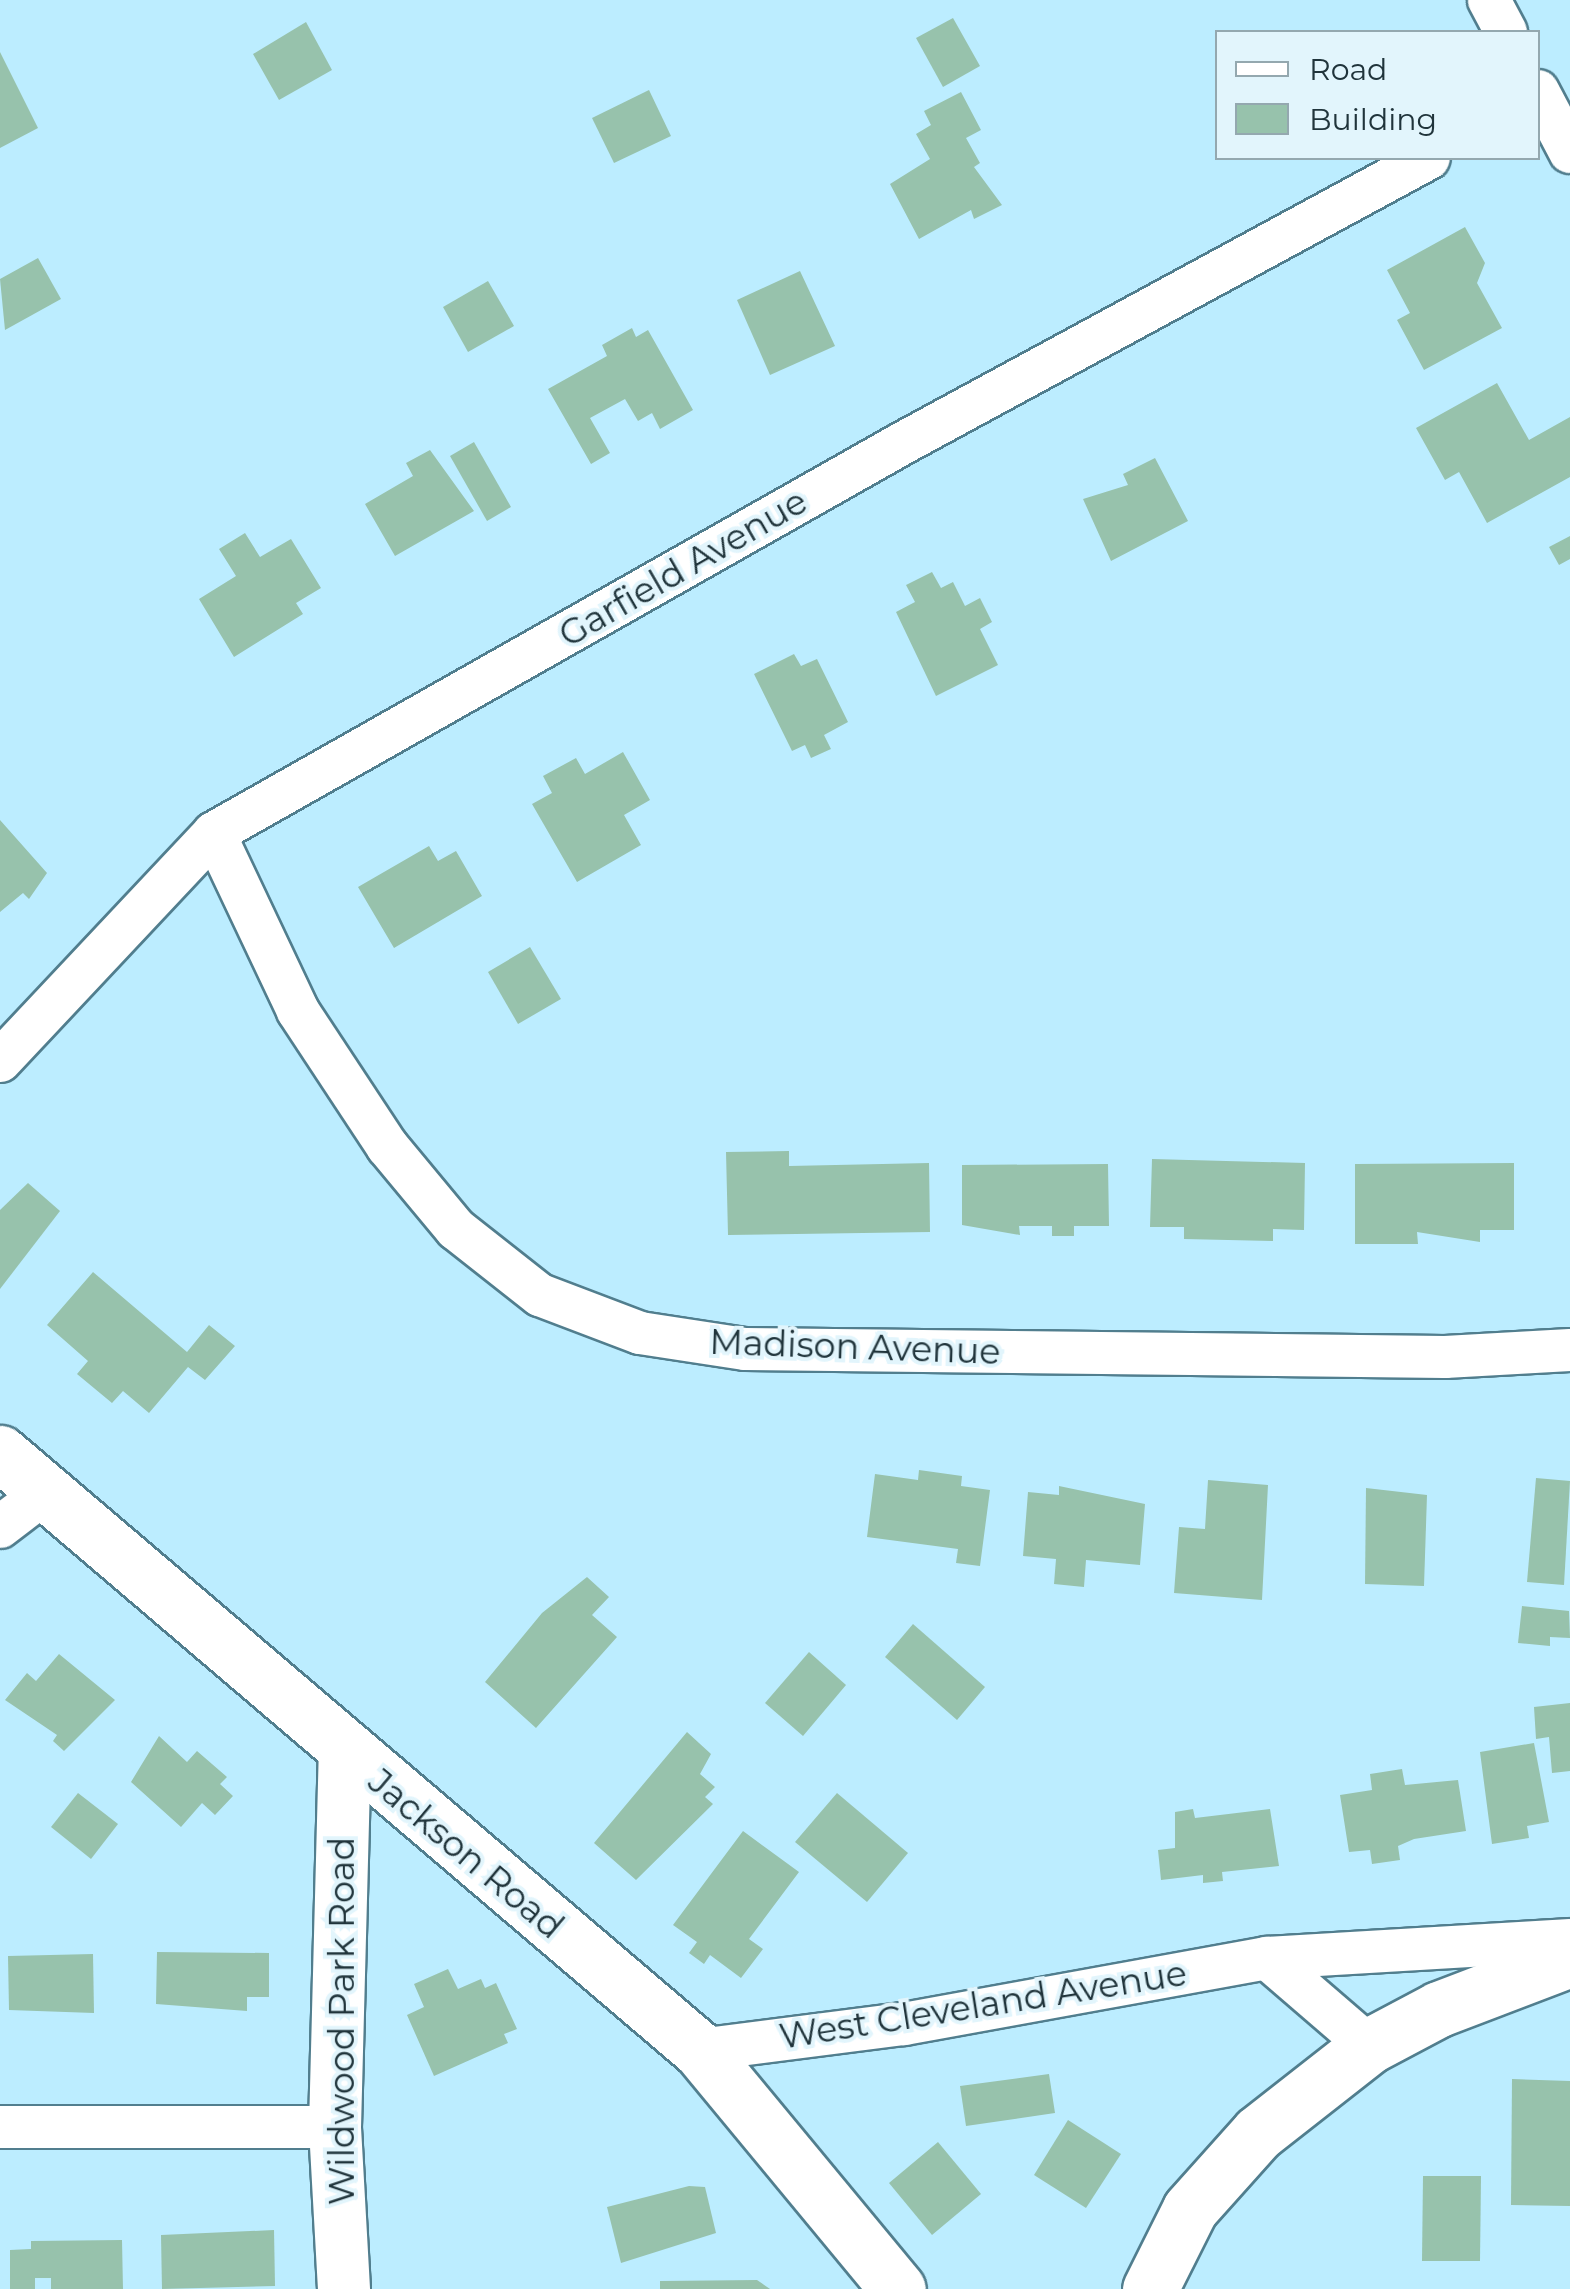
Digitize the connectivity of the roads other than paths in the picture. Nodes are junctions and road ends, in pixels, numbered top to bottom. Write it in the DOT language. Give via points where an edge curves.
graph roads {
  1 [pos="1489,0"];
  2 [pos="1505,30"];
  3 [pos="1547,94"];
  4 [pos="1570,152"];
  5 [pos="1425,160"];
  6 [pos="214,833"];
  7 [pos="0,1062"];
  8 [pos="1570,1350"];
  9 [pos="0,1453"];
  10 [pos="46,1492"];
  11 [pos="0,1527"];
  12 [pos="345,1752"];
  13 [pos="1570,1940"];
  14 [pos="1267,1958"];
  15 [pos="1570,1959"];
  16 [pos="1370,2046"];
  17 [pos="700,2050"];
  18 [pos="0,2127"];
  19 [pos="336,2127"];
  20 [pos="344,2289"];
  21 [pos="898,2289"];
  22 [pos="1150,2289"];
  1 -- 2 [label="street"];
  3 -- 4 [label="street"];
  5 -- 6 [label="street, Garfield Avenue" via="954,414"];
  6 -- 7 [label="street, Garfield Avenue"];
  6 -- 8 [label="street, Madison Avenue" via="298,1011 386,1146 456,1229 540,1295 623,1327 746,1349 1426,1357"];
  9 -- 10 [label="main road, Jackson Road"];
  10 -- 11 [label="street"];
  10 -- 12 [label="main road, Jackson Road"];
  12 -- 17 [label="main road, Jackson Road"];
  12 -- 19 [label="street, Wildwood Park Road"];
  13 -- 14 [label="street, West Cleveland Avenue"];
  14 -- 16 [label="street"];
  14 -- 17 [label="street, West Cleveland Avenue" via="904,2024"];
  15 -- 16 [label="main road" via="1439,2009"];
  16 -- 22 [label="main road" via="1258,2133 1190,2208"];
  17 -- 21 [label="main road, Jackson Road"];
  18 -- 19 [label="street"];
  19 -- 20 [label="street, Wildwood Park Road"];
}
